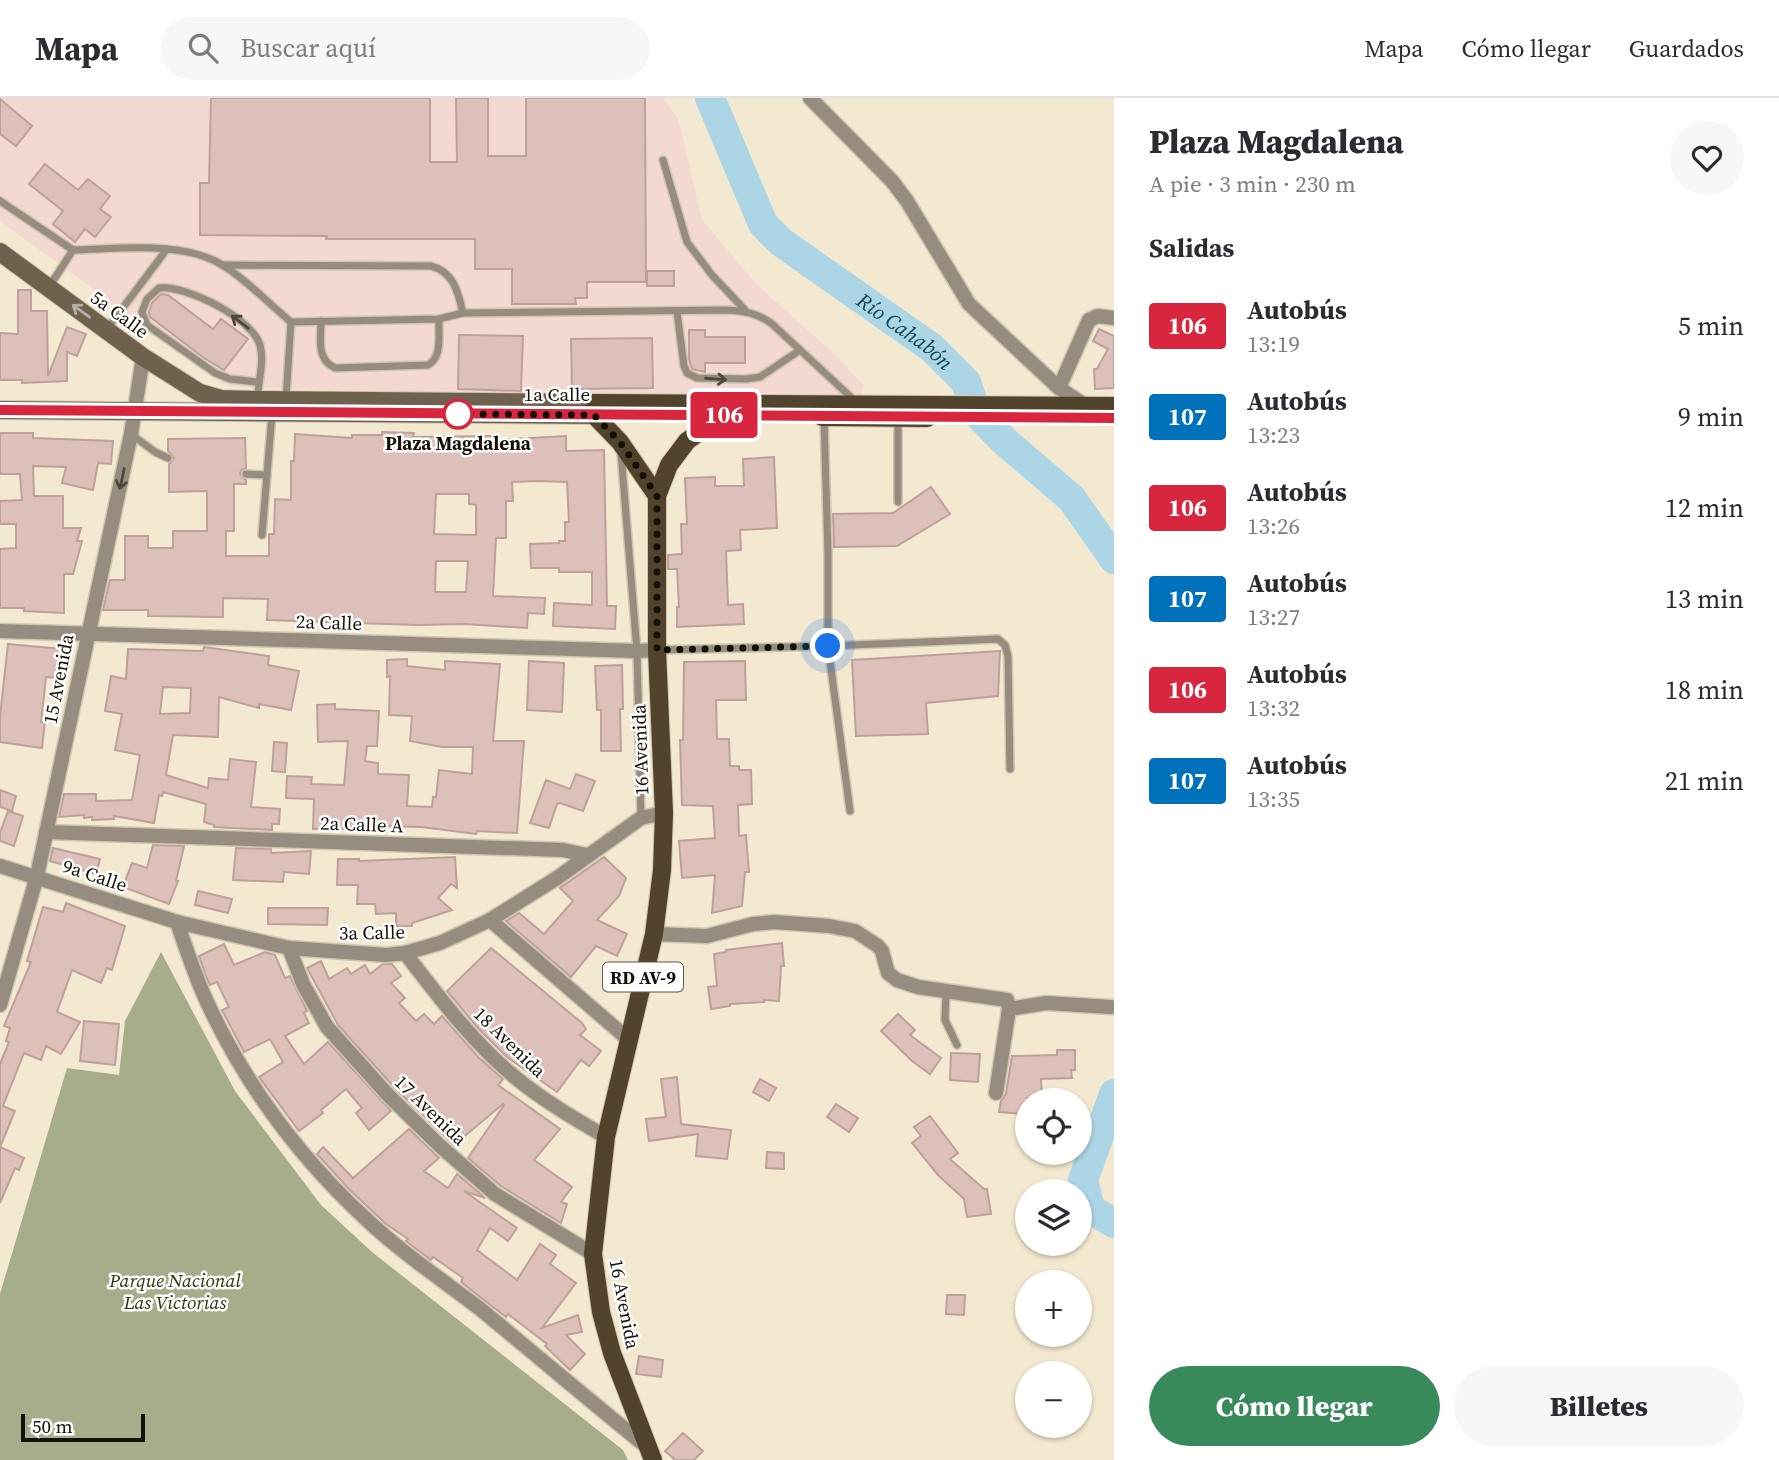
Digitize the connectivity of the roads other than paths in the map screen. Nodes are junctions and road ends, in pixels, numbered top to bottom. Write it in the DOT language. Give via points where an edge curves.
graph roads {
  1 [pos="810,98"];
  2 [pos="663,160"];
  3 [pos="0,201"];
  4 [pos="167,249"];
  5 [pos="73,250"];
  6 [pos="0,252"];
  7 [pos="223,265"];
  8 [pos="48,288"];
  9 [pos="746,311"];
  10 [pos="677,312"];
  11 [pos="463,313"];
  12 [pos="1114,318"];
  13 [pos="439,319"];
  14 [pos="321,321"];
  15 [pos="291,322"];
  16 [pos="106,330"];
  17 [pos="800,350"];
  18 [pos="143,357"];
  19 [pos="257,382"];
  20 [pos="1059,388"];
  21 [pos="221,399"];
  22 [pos="258,400"];
  23 [pos="286,400"];
  24 [pos="860,405"];
  25 [pos="1086,406"];
  26 [pos="1114,406"];
  27 [pos="727,408"];
  28 [pos="594,409"];
  29 [pos="0,410"];
  30 [pos="135,412"];
  31 [pos="936,412"];
  32 [pos="1038,412"];
  33 [pos="272,413"];
  34 [pos="824,417"];
  35 [pos="898,418"];
  36 [pos="1114,418"];
  37 [pos="131,434"];
  38 [pos="620,442"];
  39 [pos="168,458"];
  40 [pos="246,474"];
  41 [pos="267,475"];
  42 [pos="657,496"];
  43 [pos="898,502"];
  44 [pos="262,535"];
  45 [pos="0,631"];
  46 [pos="87,634"];
  47 [pos="828,646"];
  48 [pos="657,650"];
  49 [pos="637,651"];
  50 [pos="1010,769"];
  51 [pos="850,811"];
  52 [pos="664,813"];
  53 [pos="641,818"];
  54 [pos="46,832"];
  55 [pos="587,855"];
  56 [pos="0,866"];
  57 [pos="37,876"];
  58 [pos="490,920"];
  59 [pos="177,922"];
  60 [pos="654,934"];
  61 [pos="289,948"];
  62 [pos="405,953"];
  63 [pos="946,992"];
  64 [pos="0,1005"];
  65 [pos="1111,1007"];
  66 [pos="1009,1009"];
  67 [pos="628,1039"];
  68 [pos="957,1045"];
  69 [pos="996,1093"];
  70 [pos="606,1137"];
  71 [pos="593,1254"];
  72 [pos="650,1453"];
  1 -- 20 [label="street" via="892,181 969,304"];
  2 -- 9 [label="lane" via="687,242"];
  3 -- 5 [label="lane"];
  4 -- 5 [label="lane"];
  4 -- 7 [label="lane"];
  4 -- 16 [label="lane"];
  5 -- 8 [label="lane"];
  6 -- 8 [label="main road, 5a Calle"];
  7 -- 11 [label="lane" via="431,266 448,274"];
  7 -- 15 [label="lane"];
  16 -- 8 [label="main road, 5a Calle, one-way"];
  9 -- 10 [label="lane"];
  9 -- 17 [label="lane" via="771,323"];
  10 -- 11 [label="lane"];
  10 -- 17 [label="lane, one-way" via="684,366 697,378 760,377"];
  11 -- 13 [label="lane"];
  12 -- 20 [label="street" via="1089,320"];
  13 -- 14 [label="lane"];
  13 -- 14 [label="lane" via="438,354 428,365 335,368 321,354"];
  14 -- 15 [label="lane"];
  15 -- 23 [label="lane"];
  16 -- 18 [label="main road, 5a Calle"];
  17 -- 24 [label="lane"];
  18 -- 21 [label="main road, 5a Calle" via="200,393"];
  18 -- 30 [label="street, 15 Avenida"];
  19 -- 19 [label="lane, one-way" via="262,358 259,341 234,317 182,289 159,288 147,299 142,312 147,325 215,373"];
  19 -- 22 [label="lane"];
  20 -- 25 [label="street"];
  21 -- 22 [label="main road, 1a Calle"];
  22 -- 23 [label="main road, 1a Calle"];
  23 -- 28 [label="main road, 1a Calle"];
  24 -- 27 [label="main road, 1a Calle"];
  24 -- 31 [label="main road, 1a Calle"];
  25 -- 26 [label="main road, 1a Calle"];
  25 -- 32 [label="main road, 1a Calle"];
  27 -- 28 [label="main road, 1a Calle"];
  27 -- 34 [label="main road, 1a Calle"];
  27 -- 42 [label="main road, 16 Avenida / RD AV-9" via="677,452"];
  28 -- 33 [label="main road, 1a Calle"];
  28 -- 38 [label="main road"];
  29 -- 30 [label="main road, 1a Calle"];
  30 -- 33 [label="main road, 1a Calle"];
  30 -- 37 [label="street, 15 Avenida"];
  31 -- 32 [label="main road, 1a Calle"];
  31 -- 35 [label="main road, 1a Calle"];
  32 -- 36 [label="main road, 1a Calle"];
  33 -- 41 [label="lane"];
  34 -- 35 [label="main road, 1a Calle"];
  34 -- 47 [label="lane"];
  35 -- 43 [label="lane"];
  37 -- 39 [label="lane"];
  37 -- 46 [label="street, 15 Avenida, one-way"];
  38 -- 42 [label="main road"];
  38 -- 49 [label="lane, 16 Avenida"];
  40 -- 41 [label="lane"];
  41 -- 44 [label="lane"];
  42 -- 48 [label="main road, 16 Avenida / RD AV-9"];
  45 -- 46 [label="street, 2a Calle"];
  46 -- 49 [label="street, 2a Calle"];
  46 -- 54 [label="street, 15 Avenida"];
  47 -- 48 [label="lane"];
  47 -- 50 [label="lane" via="1000,640 1008,656"];
  47 -- 51 [label="lane"];
  48 -- 49 [label="street, 2a Calle"];
  48 -- 52 [label="main road, 16 Avenida / RD AV-9"];
  49 -- 53 [label="lane, 16 Avenida"];
  52 -- 53 [label="street"];
  52 -- 60 [label="main road, 16 Avenida / RD AV-9"];
  53 -- 55 [label="street"];
  54 -- 55 [label="street, 2a Calle A" via="563,850"];
  54 -- 57 [label="street, 15 Avenida"];
  55 -- 58 [label="street, 3a Calle"];
  56 -- 57 [label="street, 9a Calle"];
  57 -- 59 [label="street, 9a Calle"];
  57 -- 64 [label="street, 15 Avenida"];
  58 -- 62 [label="street, 3a Calle"];
  58 -- 67 [label="street"];
  59 -- 61 [label="street, 3a Calle"];
  59 -- 72 [label="street, 16 Avenida" via="227,1042 310,1162 365,1219"];
  60 -- 63 [label="street" via="707,936 774,922 855,931 878,946 888,973 897,980"];
  60 -- 67 [label="main road, 16 Avenida / RD AV-9"];
  61 -- 62 [label="street, 3a Calle" via="364,955"];
  61 -- 71 [label="street, 17 Avenida" via="327,1027 388,1095 495,1194"];
  62 -- 70 [label="street, 18 Avenida" via="491,1055 537,1095"];
  63 -- 66 [label="street" via="1007,1000"];
  63 -- 68 [label="lane" via="945,1020"];
  65 -- 66 [label="street" via="1046,1003"];
  66 -- 69 [label="street"];
  67 -- 70 [label="main road, 16 Avenida / RD AV-9"];
  70 -- 71 [label="main road, 16 Avenida / RD AV-9"];
  71 -- 72 [label="main road, 16 Avenida / RD AV-9" via="612,1353"];
}
